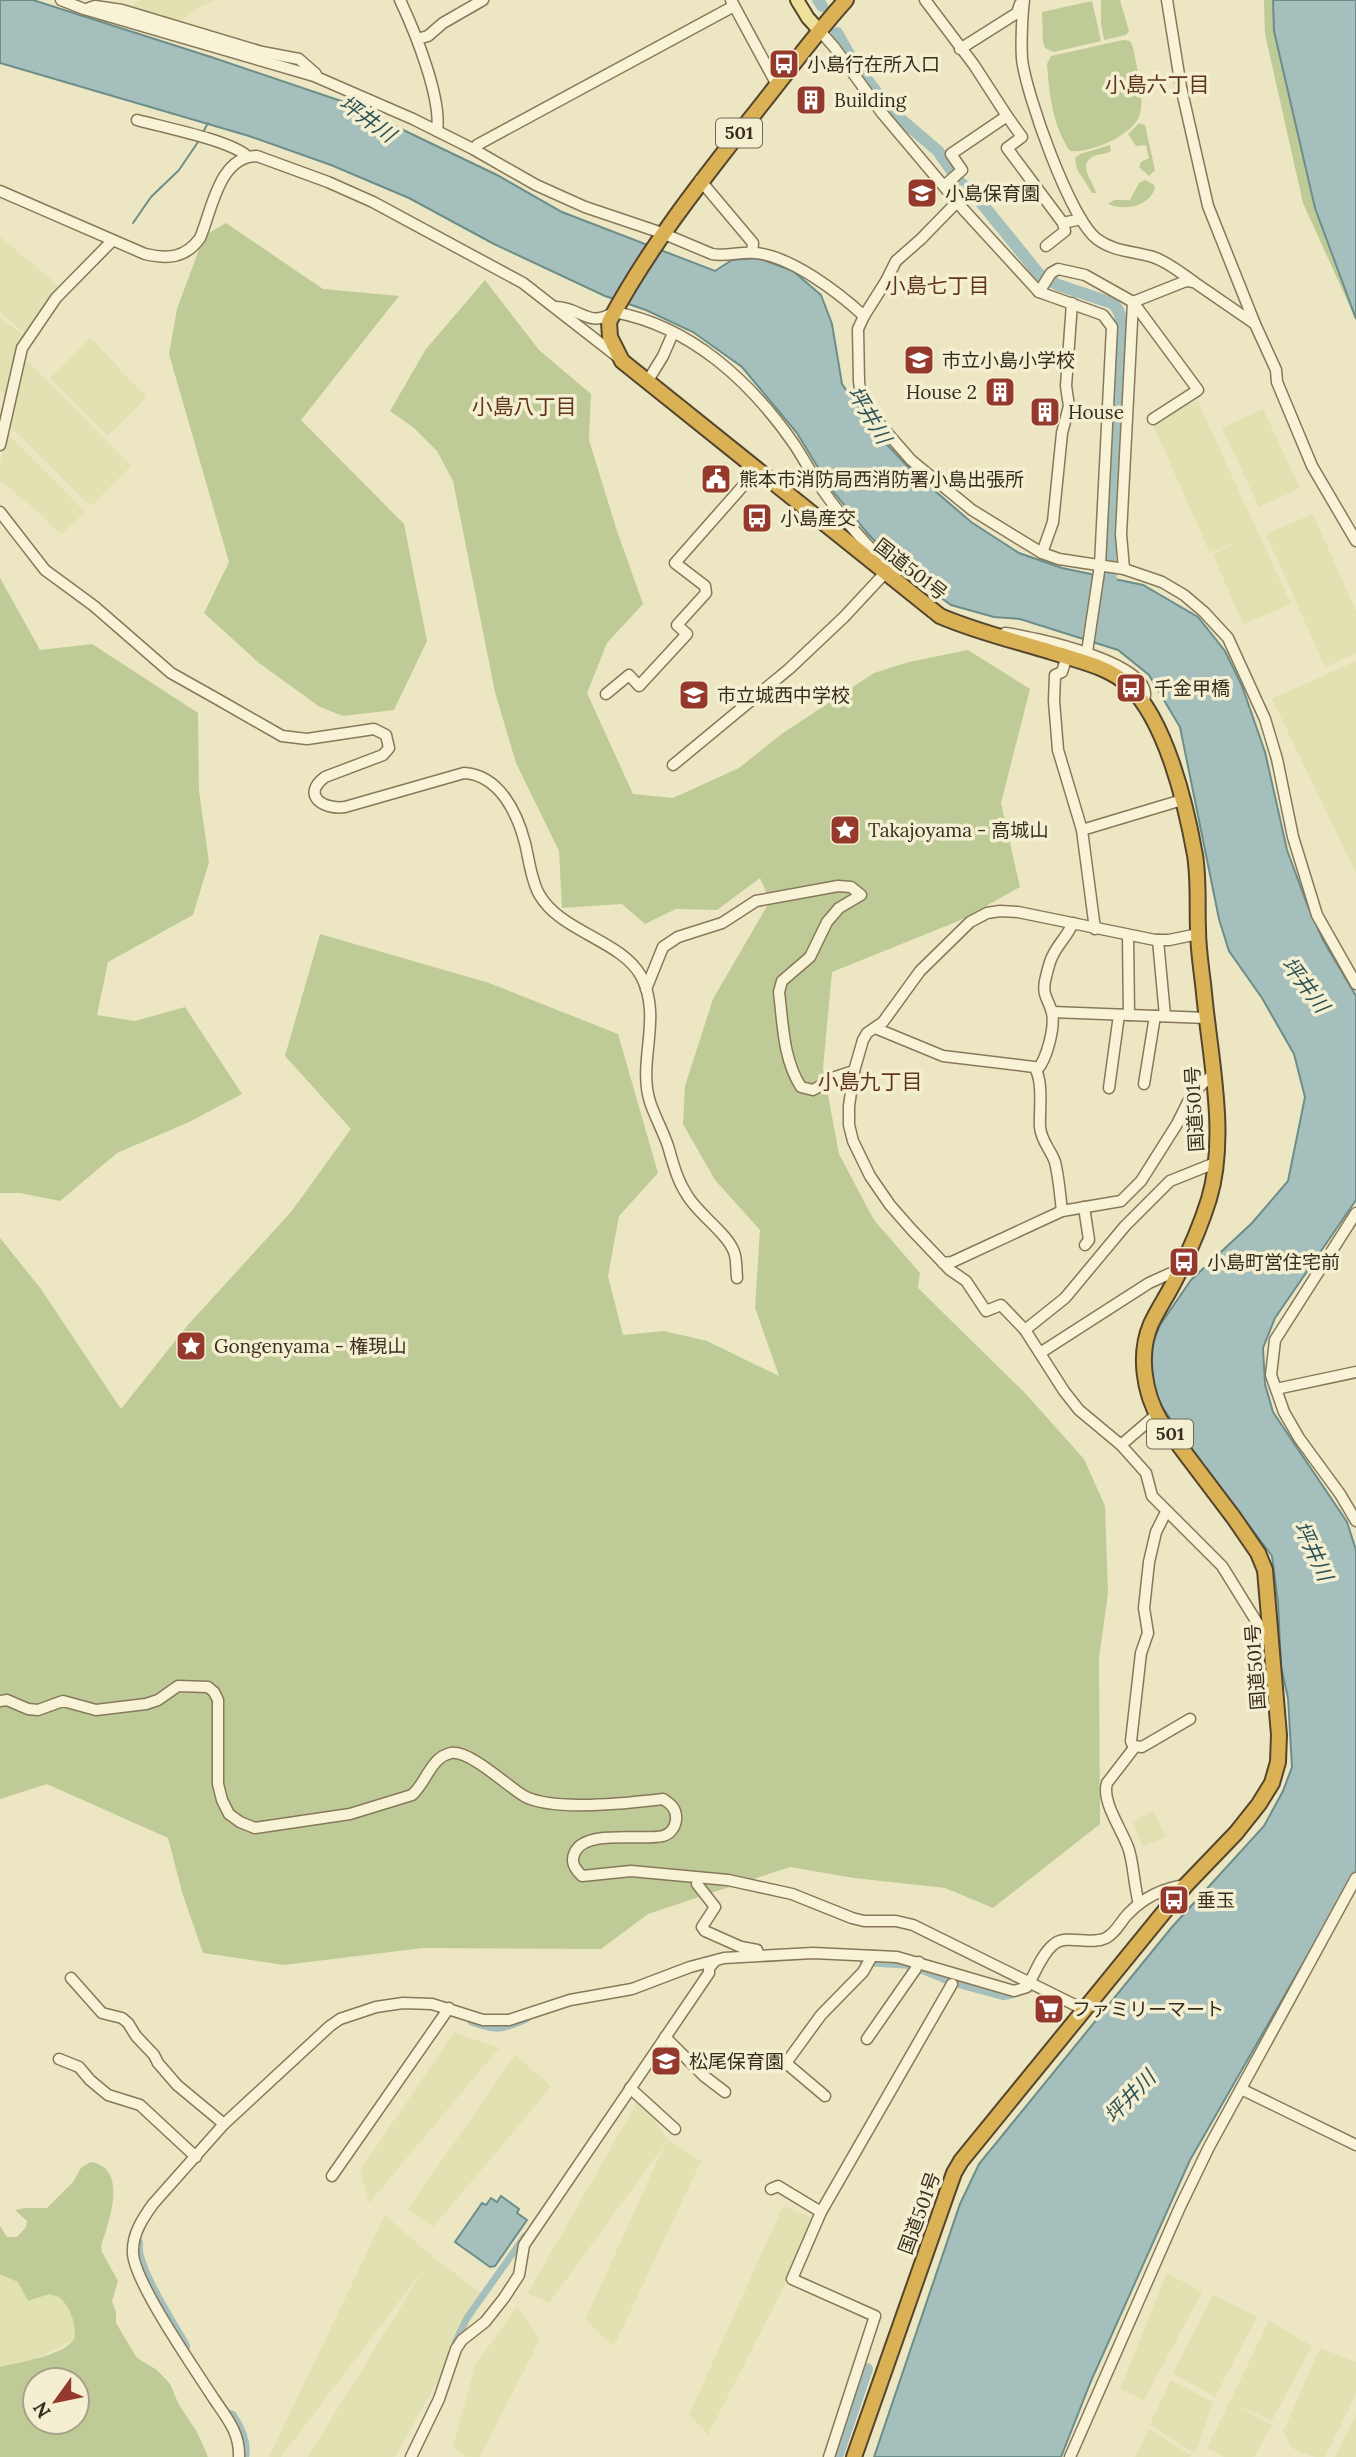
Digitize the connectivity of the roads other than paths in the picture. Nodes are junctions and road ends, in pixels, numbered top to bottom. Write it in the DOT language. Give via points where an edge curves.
graph roads {
  1 [pos="61,0"];
  2 [pos="400,0"];
  3 [pos="483,0"];
  4 [pos="797,0"];
  5 [pos="846,0"];
  6 [pos="925,0"];
  7 [pos="1023,0"];
  8 [pos="1167,0"];
  9 [pos="732,3"];
  10 [pos="819,30"];
  11 [pos="417,39"];
  12 [pos="960,49"];
  13 [pos="777,85"];
  14 [pos="1007,116"];
  15 [pos="137,120"];
  16 [pos="438,131"];
  17 [pos="477,145"];
  18 [pos="247,156"];
  19 [pos="700,180"];
  20 [pos="944,186"];
  21 [pos="0,191"];
  22 [pos="957,202"];
  23 [pos="1081,219"];
  24 [pos="1063,223"];
  25 [pos="661,235"];
  26 [pos="112,241"];
  27 [pos="1046,246"];
  28 [pos="752,252"];
  29 [pos="1194,282"];
  30 [pos="1039,292"];
  31 [pos="1133,302"];
  32 [pos="1072,303"];
  33 [pos="556,307"];
  34 [pos="615,310"];
  35 [pos="864,316"];
  36 [pos="1255,324"];
  37 [pos="673,332"];
  38 [pos="622,361"];
  39 [pos="647,382"];
  40 [pos="1153,419"];
  41 [pos="0,444"];
  42 [pos="757,470"];
  43 [pos="0,512"];
  44 [pos="1101,532"];
  45 [pos="1121,534"];
  46 [pos="1356,541"];
  47 [pos="1042,553"];
  48 [pos="1101,567"];
  49 [pos="1122,568"];
  50 [pos="885,573"];
  51 [pos="998,635"];
  52 [pos="1087,650"];
  53 [pos="1067,656"];
  54 [pos="606,694"];
  55 [pos="1143,702"];
  56 [pos="673,765"];
  57 [pos="1182,800"];
  58 [pos="1082,830"];
  59 [pos="1073,923"];
  60 [pos="1095,929"];
  61 [pos="1198,934"];
  62 [pos="1128,935"];
  63 [pos="1158,940"];
  64 [pos="1356,984"];
  65 [pos="646,989"];
  66 [pos="1052,1012"];
  67 [pos="1124,1015"];
  68 [pos="1160,1016"];
  69 [pos="1206,1018"];
  70 [pos="874,1028"];
  71 [pos="854,1070"];
  72 [pos="1037,1070"];
  73 [pos="1213,1074"];
  74 [pos="1144,1084"];
  75 [pos="1109,1088"];
  76 [pos="1215,1163"];
  77 [pos="1084,1207"];
  78 [pos="1062,1212"];
  79 [pos="1356,1213"];
  80 [pos="1085,1245"];
  81 [pos="943,1264"];
  82 [pos="1181,1269"];
  83 [pos="737,1278"];
  84 [pos="1025,1330"];
  85 [pos="1040,1353"];
  86 [pos="1356,1372"];
  87 [pos="1276,1389"];
  88 [pos="1157,1414"];
  89 [pos="1121,1445"];
  90 [pos="1166,1512"];
  91 [pos="1356,1521"];
  92 [pos="1271,1646"];
  93 [pos="0,1701"];
  94 [pos="1190,1719"];
  95 [pos="1134,1748"];
  96 [pos="1356,1878"];
  97 [pos="697,1884"];
  98 [pos="1186,1885"];
  99 [pos="1139,1904"];
  100 [pos="758,1955"];
  101 [pos="871,1959"];
  102 [pos="715,1961"];
  103 [pos="917,1966"];
  104 [pos="71,1978"];
  105 [pos="1030,1981"];
  106 [pos="952,1984"];
  107 [pos="448,2009"];
  108 [pos="1085,2010"];
  109 [pos="666,2037"];
  110 [pos="867,2039"];
  111 [pos="59,2059"];
  112 [pos="631,2088"];
  113 [pos="1241,2089"];
  114 [pos="725,2092"];
  115 [pos="825,2096"];
  116 [pos="224,2124"];
  117 [pos="675,2129"];
  118 [pos="1356,2145"];
  119 [pos="196,2157"];
  120 [pos="332,2176"];
  121 [pos="771,2189"];
  122 [pos="821,2212"];
  123 [pos="239,2457"];
  124 [pos="411,2457"];
  125 [pos="830,2457"];
  126 [pos="854,2457"];
  127 [pos="1070,2457"];
  1 -- 16 [label="street" via="322,79"];
  2 -- 11 [label="street"];
  3 -- 11 [label="street"];
  4 -- 10 [label="main road"];
  5 -- 10 [label="highway, 501"];
  6 -- 12 [label="street"];
  7 -- 12 [label="street" via="1017,13"];
  7 -- 23 [label="street" via="1022,56 1039,126"];
  8 -- 36 [label="street" via="1208,206"];
  9 -- 13 [label="street"];
  9 -- 17 [label="street"];
  10 -- 13 [label="highway, 501"];
  10 -- 20 [label="street"];
  11 -- 16 [label="street" via="440,117"];
  12 -- 14 [label="street"];
  13 -- 19 [label="highway, 501"];
  14 -- 20 [label="street" via="951,154 962,170"];
  14 -- 24 [label="street" via="1022,137 1007,148"];
  15 -- 18 [label="street" via="237,149"];
  16 -- 25 [label="street" via="560,196"];
  18 -- 26 [label="street" via="223,176 200,239 184,254 167,259"];
  18 -- 33 [label="street" via="298,170 373,202 523,283"];
  19 -- 25 [label="highway, 501"];
  19 -- 28 [label="street" via="753,243"];
  20 -- 22 [label="street"];
  21 -- 26 [label="street"];
  22 -- 30 [label="street"];
  22 -- 35 [label="street" via="895,261"];
  23 -- 24 [label="street"];
  23 -- 29 [label="street" via="1104,244 1153,257"];
  24 -- 27 [label="street" via="1065,231"];
  25 -- 28 [label="street" via="720,256"];
  25 -- 34 [label="highway, 501"];
  26 -- 41 [label="street" via="56,298 22,348"];
  28 -- 35 [label="street" via="821,281"];
  29 -- 31 [label="street"];
  29 -- 36 [label="street"];
  30 -- 31 [label="street" via="1058,270 1085,275"];
  30 -- 32 [label="street"];
  31 -- 40 [label="street" via="1198,390"];
  31 -- 45 [label="street"];
  32 -- 44 [label="street" via="1103,315 1112,327"];
  32 -- 47 [label="street" via="1066,386 1069,405 1053,522"];
  33 -- 34 [label="street" via="589,318 606,317"];
  33 -- 38 [label="street"];
  34 -- 37 [label="street"];
  34 -- 38 [label="highway, 国道501号 / 501" via="608,328"];
  35 -- 47 [label="street" via="858,329 859,381 861,397 876,420 950,495"];
  36 -- 46 [label="street" via="1312,466"];
  37 -- 39 [label="street"];
  37 -- 51 [label="street" via="716,359 747,386 794,444 823,491 884,562 937,607"];
  38 -- 39 [label="highway, 国道501号 / 501"];
  39 -- 42 [label="highway, 国道501号 / 501"];
  42 -- 50 [label="highway, 国道501号 / 501"];
  42 -- 54 [label="street" via="676,563 705,586 706,593 677,625 687,634 639,687 629,675"];
  43 -- 65 [label="street" via="45,570 171,673 219,701 282,736 307,738 374,729 386,735 389,748 383,755 317,783 316,797 326,806 345,807 464,773 481,775 496,785 517,822 544,903 631,965"];
  44 -- 45 [label="street"];
  44 -- 48 [label="street"];
  45 -- 49 [label="street"];
  47 -- 48 [label="street"];
  48 -- 49 [label="street"];
  48 -- 52 [label="street"];
  49 -- 64 [label="street" via="1184,595 1228,638 1265,719 1317,915"];
  50 -- 51 [label="highway, 国道501号 / 501" via="940,616"];
  50 -- 56 [label="street" via="789,669"];
  51 -- 52 [label="street" via="1023,635"];
  51 -- 53 [label="highway, 国道501号 / 501"];
  52 -- 55 [label="street" via="1136,679 1146,692"];
  53 -- 55 [label="highway, 国道501号 / 501" via="1115,675"];
  53 -- 58 [label="street" via="1062,672 1055,675 1058,750"];
  55 -- 57 [label="highway, 国道501号 / 501" via="1160,731"];
  57 -- 58 [label="street"];
  57 -- 61 [label="highway, 国道501号 / 501" via="1195,856"];
  58 -- 60 [label="street"];
  59 -- 60 [label="street"];
  59 -- 66 [label="street" via="1052,955 1044,985"];
  59 -- 70 [label="street" via="1018,912 987,913 970,922 930,961"];
  60 -- 62 [label="street"];
  61 -- 63 [label="street"];
  61 -- 69 [label="highway, 国道501号 / 501"];
  62 -- 63 [label="street"];
  62 -- 67 [label="street"];
  63 -- 68 [label="street"];
  65 -- 71 [label="street" via="663,947 678,937 722,923 756,901 851,887 860,895 827,922 810,957 782,981 779,992 789,1061 801,1087 813,1090"];
  65 -- 83 [label="street" via="652,1032 646,1083 650,1102 686,1194 735,1252"];
  66 -- 67 [label="street"];
  66 -- 72 [label="street" via="1049,1043"];
  67 -- 68 [label="street"];
  67 -- 75 [label="street"];
  68 -- 69 [label="street"];
  68 -- 74 [label="street"];
  69 -- 73 [label="highway, 国道501号 / 501"];
  70 -- 71 [label="street" via="863,1040"];
  70 -- 72 [label="street" via="943,1056"];
  71 -- 81 [label="street" via="849,1125 862,1161 890,1205"];
  72 -- 78 [label="street" via="1042,1139 1054,1161"];
  73 -- 76 [label="highway, 国道501号 / 501"];
  73 -- 77 [label="street" via="1192,1094 1148,1170 1127,1196"];
  76 -- 82 [label="highway, 国道501号 / 501" via="1204,1214"];
  76 -- 84 [label="street" via="1170,1181 1065,1298"];
  77 -- 78 [label="street"];
  77 -- 80 [label="street" via="1089,1240"];
  78 -- 81 [label="street"];
  79 -- 87 [label="street" via="1275,1340 1271,1376"];
  81 -- 84 [label="street" via="966,1281 986,1311 1001,1305"];
  82 -- 85 [label="street" via="1149,1283"];
  82 -- 88 [label="highway, 国道501号 / 501" via="1146,1343 1147,1388"];
  84 -- 85 [label="street"];
  85 -- 89 [label="street" via="1079,1410"];
  86 -- 87 [label="street"];
  87 -- 91 [label="street" via="1298,1438"];
  88 -- 89 [label="street"];
  88 -- 92 [label="highway, 国道501号 / 501" via="1258,1553 1265,1570"];
  89 -- 90 [label="street" via="1146,1473 1152,1496"];
  90 -- 92 [label="street" via="1222,1566"];
  90 -- 95 [label="street" via="1149,1562 1144,1608 1148,1633 1141,1653 1131,1741"];
  92 -- 98 [label="highway, 国道501号 / 501" via="1279,1735 1272,1783 1236,1833"];
  93 -- 105 [label="street" via="38,1710 63,1701 96,1710 146,1704 178,1686 208,1687 218,1700 222,1800 229,1814 255,1828 350,1814 412,1795 435,1763 455,1752 540,1802 610,1806 663,1799 676,1811 673,1830 664,1836 585,1842 574,1853 575,1869 582,1876 631,1871 728,1880 792,1894 852,1918 913,1926"];
  94 -- 95 [label="street" via="1142,1748"];
  95 -- 99 [label="street" via="1105,1789 1129,1850"];
  96 -- 113 [label="street"];
  97 -- 100 [label="street" via="715,1907 704,1922 705,1931 757,1950"];
  98 -- 99 [label="street" via="1167,1888"];
  98 -- 108 [label="highway, 国道501号 / 501"];
  99 -- 105 [label="street" via="1102,1940 1055,1942"];
  100 -- 101 [label="street" via="813,1953"];
  100 -- 102 [label="street"];
  101 -- 103 [label="street" via="897,1957"];
  101 -- 115 [label="street" via="786,2063"];
  102 -- 107 [label="street" via="632,1989 570,2000 509,2020 483,2020"];
  102 -- 109 [label="street"];
  103 -- 105 [label="street" via="1014,1991"];
  103 -- 110 [label="street"];
  104 -- 116 [label="street" via="102,2013 128,2023 177,2084"];
  105 -- 108 [label="street"];
  106 -- 122 [label="street"];
  107 -- 116 [label="street" via="403,2003 340,2019"];
  107 -- 120 [label="street"];
  108 -- 126 [label="highway, 国道501号 / 501" via="954,2173"];
  109 -- 112 [label="street"];
  109 -- 114 [label="street"];
  111 -- 119 [label="street" via="79,2067 108,2095 140,2105"];
  112 -- 117 [label="street"];
  112 -- 124 [label="street" via="524,2245 519,2275 505,2298 456,2349 434,2411"];
  113 -- 118 [label="street"];
  113 -- 127 [label="street" via="1180,2207"];
  116 -- 119 [label="street"];
  119 -- 123 [label="street" via="143,2218 133,2253 142,2279 178,2343 236,2432"];
  121 -- 122 [label="street" via="778,2186"];
  122 -- 125 [label="street" via="792,2279 875,2316"];
}
